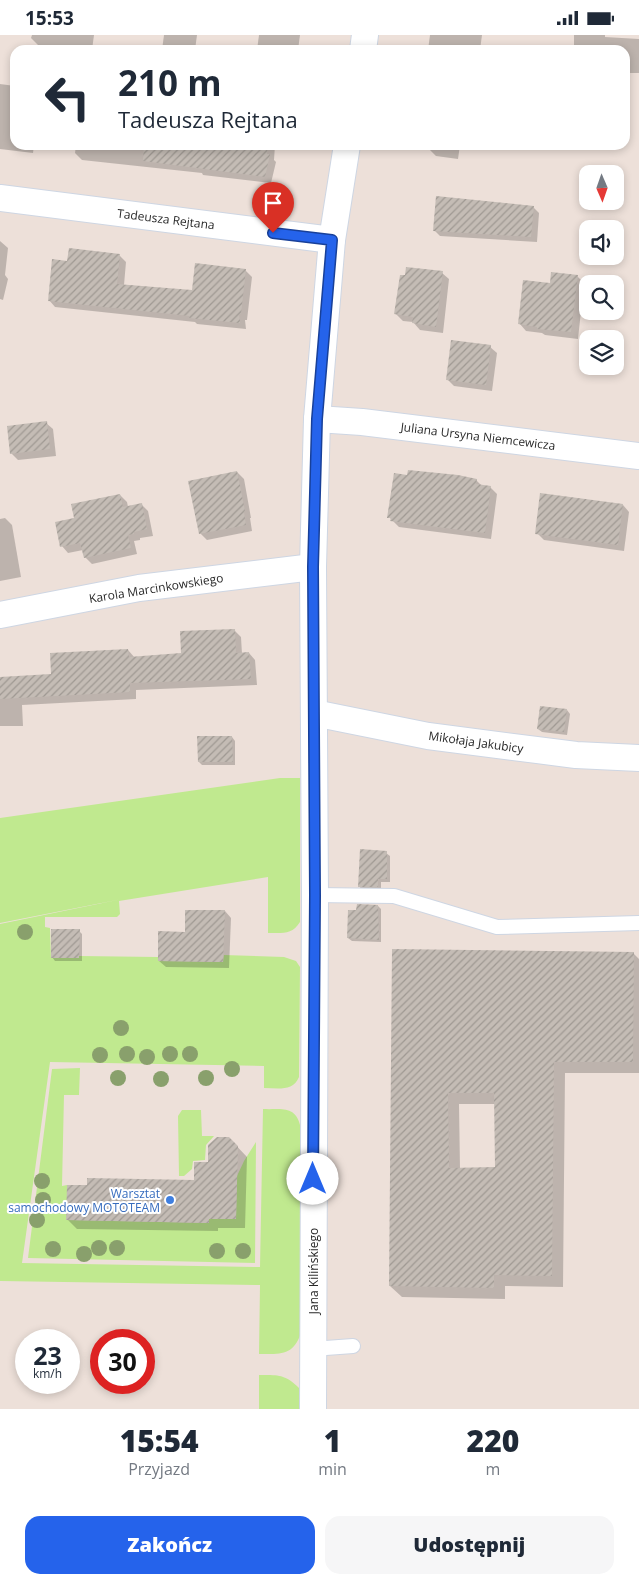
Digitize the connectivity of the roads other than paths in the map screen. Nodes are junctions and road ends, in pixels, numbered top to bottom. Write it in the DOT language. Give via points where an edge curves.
graph roads {
  1 [pos="346,150"];
  2 [pos="0,198"];
  3 [pos="332,240"];
  4 [pos="317,419"];
  5 [pos="639,456"];
  6 [pos="313,567"];
  7 [pos="0,615"];
  8 [pos="314,713"];
  9 [pos="639,758"];
  10 [pos="315,895"];
  11 [pos="639,923"];
  12 [pos="353,1346"];
  13 [pos="312,1349"];
  14 [pos="313,1409"];
  1 -- 3 [label="street, Jana Kilińskiego"];
  2 -- 3 [label="street, Tadeusza Rejtana"];
  3 -- 4 [label="street, Jana Kilińskiego"];
  4 -- 5 [label="street, Juliana Ursyna Niemcewicza"];
  4 -- 6 [label="street, Jana Kilińskiego"];
  6 -- 7 [label="street, Karola Marcinkowskiego" via="139,588"];
  6 -- 8 [label="street, Jana Kilińskiego"];
  8 -- 9 [label="street, Mikołaja Jakubicy" via="428,736 576,755"];
  8 -- 10 [label="street, Jana Kilińskiego"];
  10 -- 11 [label="lane" via="394,896 497,927"];
  10 -- 13 [label="street, Jana Kilińskiego"];
  12 -- 13 [label="lane"];
  13 -- 14 [label="street, Jana Kilińskiego"];
}
